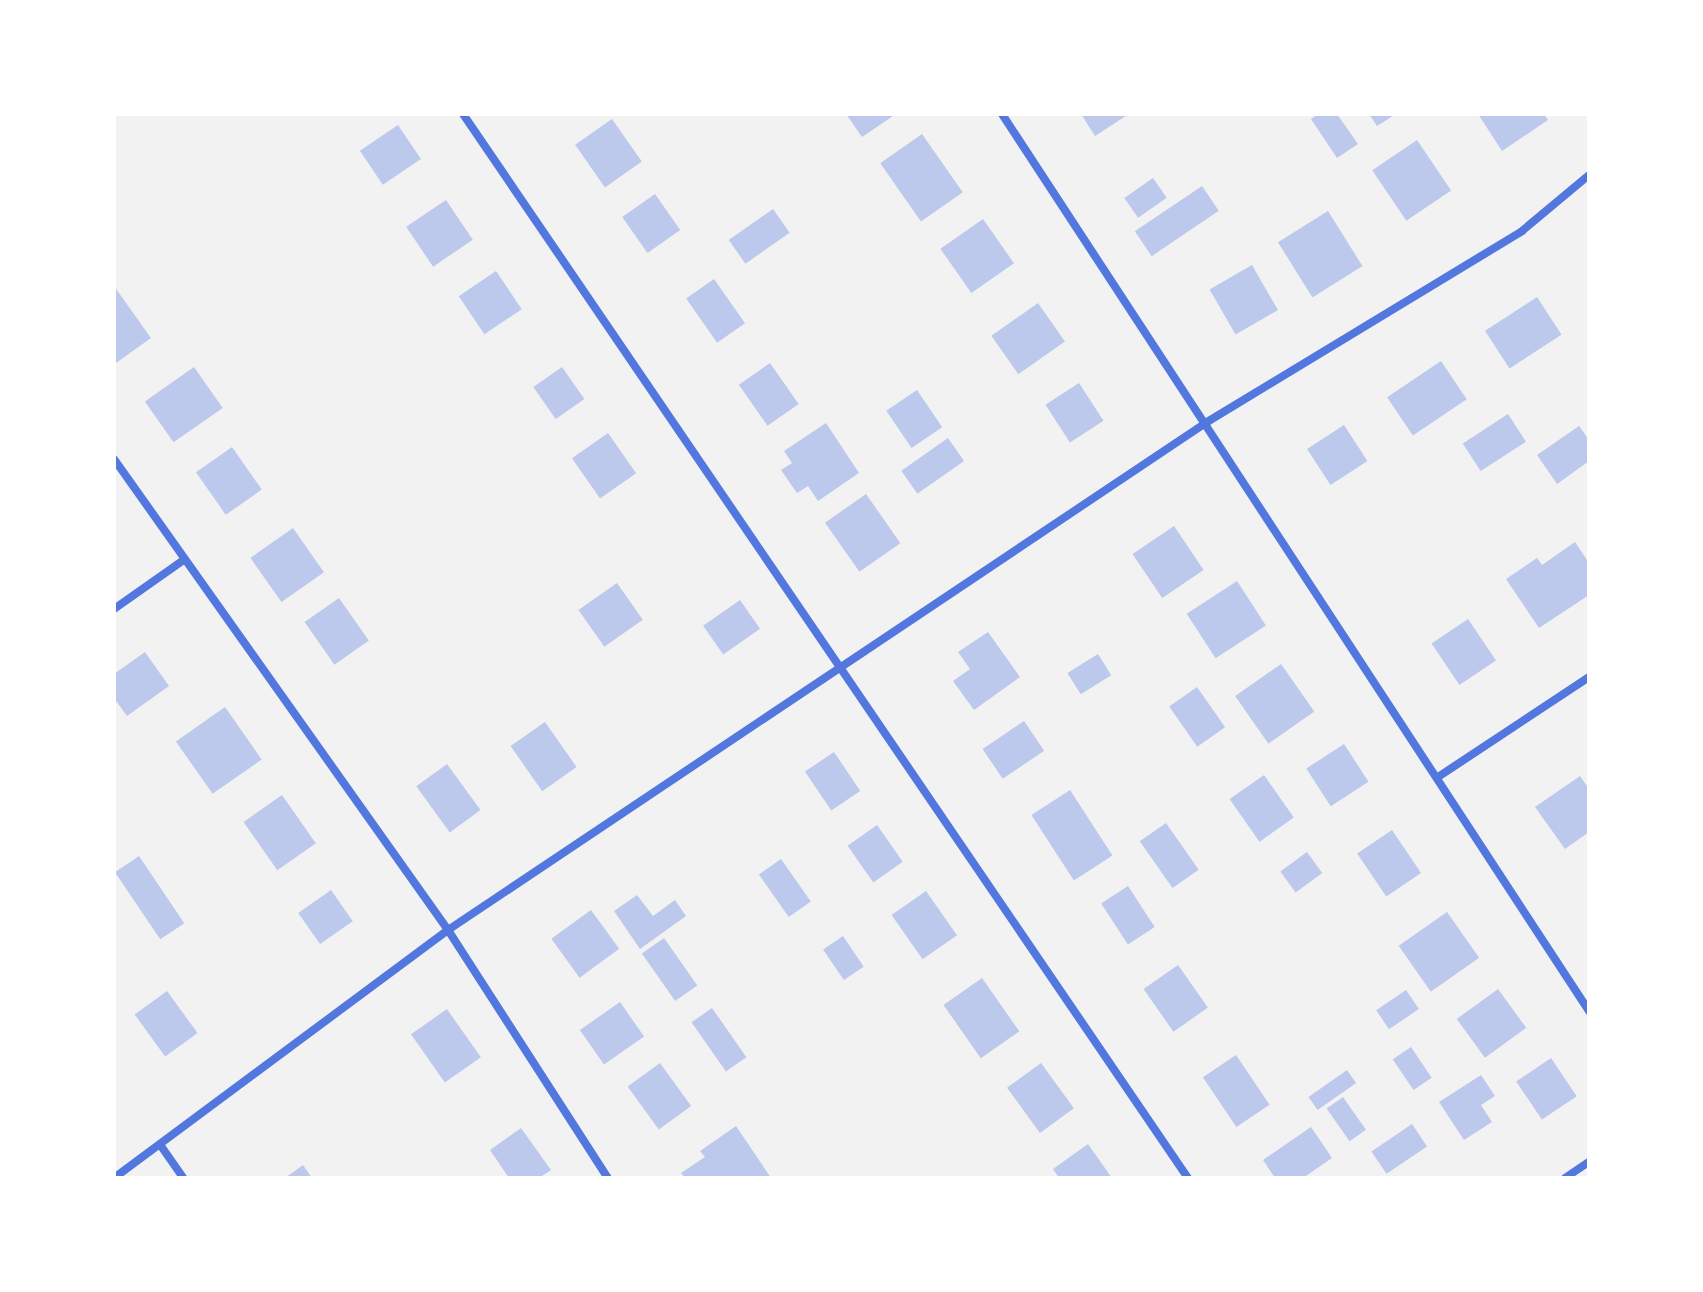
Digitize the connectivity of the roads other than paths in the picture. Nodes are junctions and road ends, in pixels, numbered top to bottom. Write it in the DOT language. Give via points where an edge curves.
graph roads {
  1 [pos="463,114"];
  2 [pos="1002,114"];
  3 [pos="1589,175"];
  4 [pos="1207,422"];
  5 [pos="114,459"];
  6 [pos="182,561"];
  7 [pos="114,609"];
  8 [pos="842,663"];
  9 [pos="1589,677"];
  10 [pos="1438,777"];
  11 [pos="448,930"];
  12 [pos="1589,1011"];
  13 [pos="161,1146"];
  14 [pos="1589,1162"];
  15 [pos="114,1178"];
  16 [pos="183,1178"];
  17 [pos="608,1178"];
  18 [pos="1188,1178"];
  19 [pos="1565,1178"];
  1 -- 8 [label="street"];
  2 -- 4 [label="street"];
  3 -- 4 [label="street" via="1522,231"];
  4 -- 8 [label="street"];
  4 -- 10 [label="street"];
  5 -- 6 [label="street"];
  6 -- 7 [label="street"];
  6 -- 11 [label="street"];
  8 -- 11 [label="street"];
  8 -- 18 [label="street"];
  9 -- 10 [label="street"];
  10 -- 12 [label="street"];
  11 -- 13 [label="street"];
  11 -- 17 [label="street"];
  13 -- 15 [label="street"];
  13 -- 16 [label="street"];
  14 -- 19 [label="street"];
}
